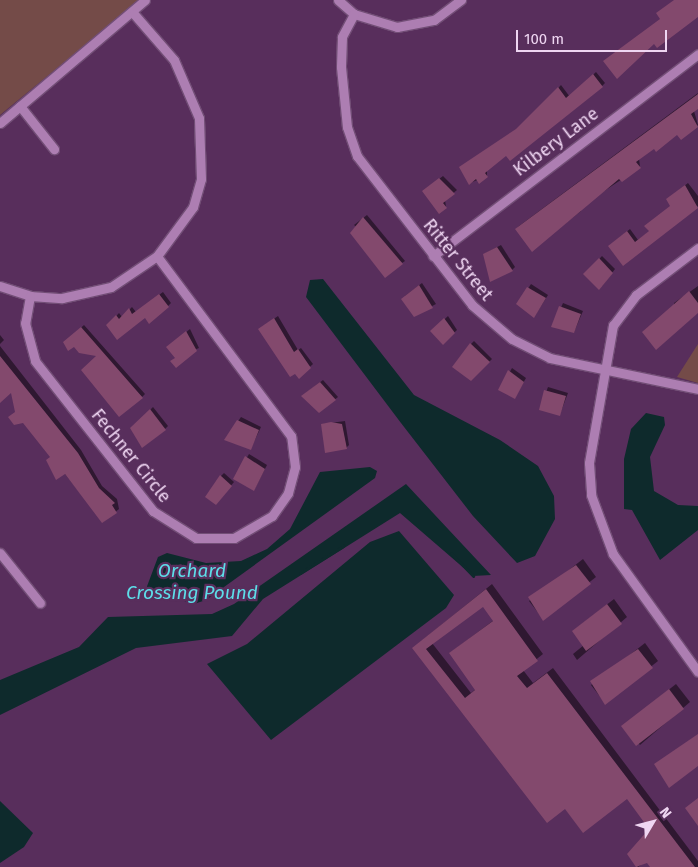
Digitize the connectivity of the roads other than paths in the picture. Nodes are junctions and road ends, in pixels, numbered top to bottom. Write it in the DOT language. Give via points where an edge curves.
graph roads {
  1 [pos="145,0"];
  2 [pos="338,0"];
  3 [pos="461,0"];
  4 [pos="134,14"];
  5 [pos="354,14"];
  6 [pos="698,54"];
  7 [pos="20,106"];
  8 [pos="0,123"];
  9 [pos="54,149"];
  10 [pos="698,248"];
  11 [pos="157,256"];
  12 [pos="433,256"];
  13 [pos="0,286"];
  14 [pos="30,296"];
  15 [pos="601,371"];
  16 [pos="698,389"];
  17 [pos="1,556"];
  18 [pos="40,603"];
  19 [pos="698,672"];
  1 -- 4 [label="street"];
  2 -- 5 [label="street"];
  3 -- 5 [label="street" via="434,20 398,27"];
  4 -- 7 [label="street"];
  4 -- 11 [label="street" via="157,37 188,83 204,146 202,179 193,207"];
  5 -- 12 [label="street, Ritter Street" via="342,37 341,67 352,141 357,156"];
  6 -- 12 [label="street, Kilbery Lane"];
  7 -- 8 [label="street"];
  7 -- 9 [label="street"];
  10 -- 15 [label="street" via="626,305 609,334"];
  11 -- 14 [label="street" via="111,286 62,298"];
  11 -- 14 [label="street, Fechner Circle" via="291,436 295,467 288,493 272,516 234,538 196,538 153,511 35,361 25,323"];
  12 -- 15 [label="street, Ritter Street" via="480,314 512,339 550,358"];
  13 -- 14 [label="street"];
  15 -- 16 [label="street, Ritter Street"];
  15 -- 19 [label="street" via="589,463 596,513 619,566"];
  17 -- 18 [label="street"];
}
